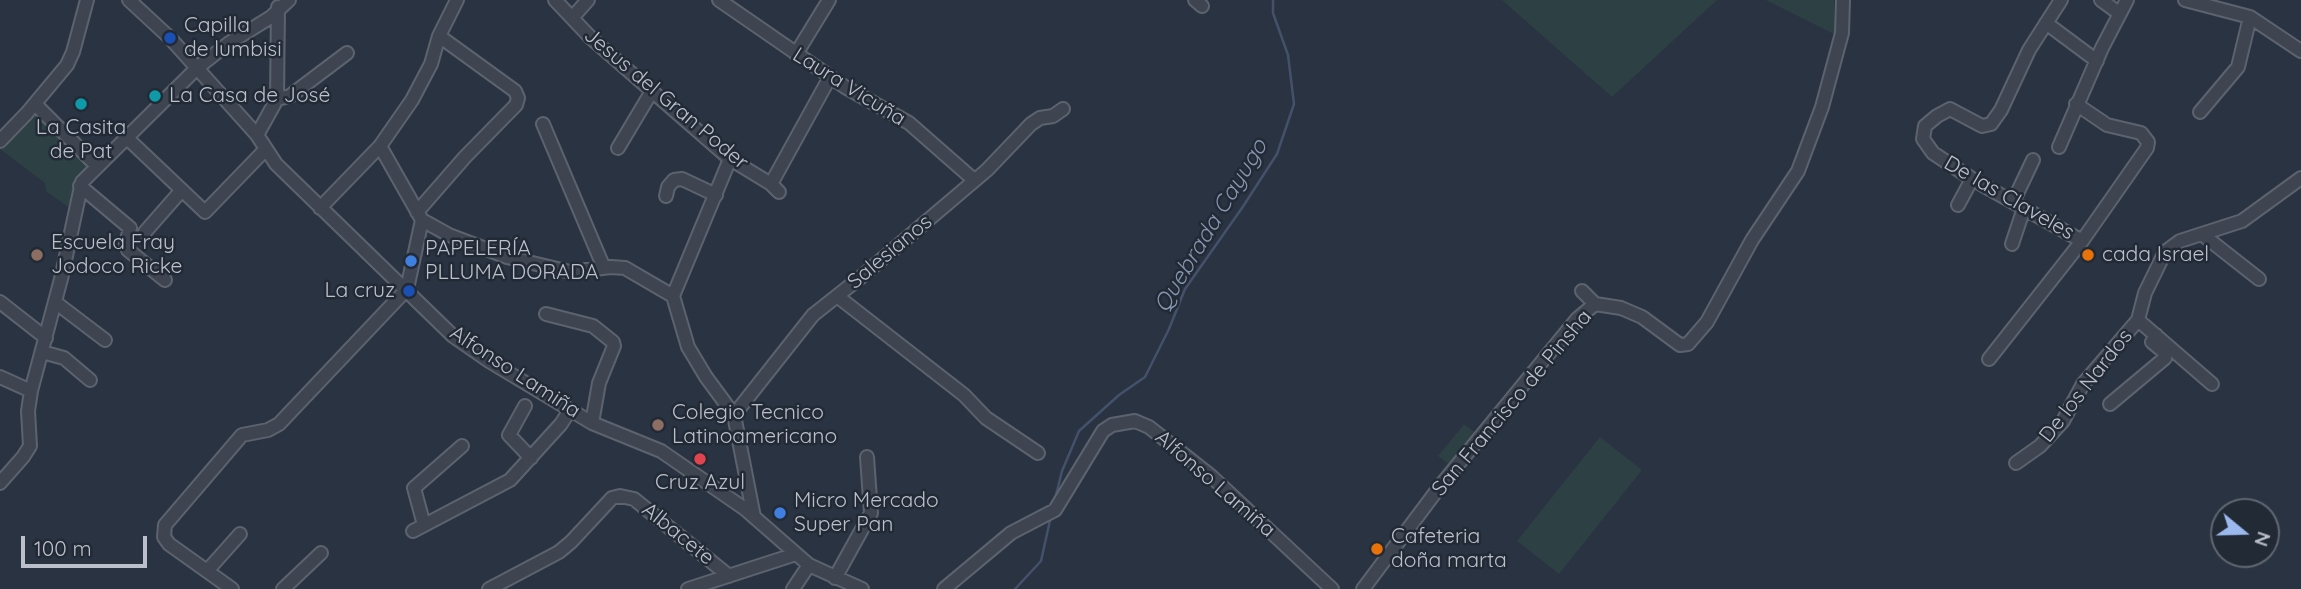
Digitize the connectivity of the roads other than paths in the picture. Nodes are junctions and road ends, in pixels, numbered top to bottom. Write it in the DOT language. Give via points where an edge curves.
graph roads {
  1 [pos="87,0"];
  2 [pos="130,0"];
  3 [pos="289,0"];
  4 [pos="457,0"];
  5 [pos="555,0"];
  6 [pos="588,0"];
  7 [pos="719,0"];
  8 [pos="829,0"];
  9 [pos="1843,0"];
  10 [pos="2044,0"];
  11 [pos="2101,0"];
  12 [pos="2127,0"];
  13 [pos="2185,0"];
  14 [pos="278,5"];
  15 [pos="2057,5"];
  16 [pos="2120,14"];
  17 [pos="2250,17"];
  18 [pos="572,18"];
  19 [pos="2046,23"];
  20 [pos="439,36"];
  21 [pos="2301,51"];
  22 [pos="347,53"];
  23 [pos="796,54"];
  24 [pos="2096,61"];
  25 [pos="197,68"];
  26 [pos="830,77"];
  27 [pos="652,91"];
  28 [pos="277,99"];
  29 [pos="35,104"];
  30 [pos="2076,104"];
  31 [pos="1063,108"];
  32 [pos="2200,112"];
  33 [pos="543,124"];
  34 [pos="257,135"];
  35 [pos="127,138"];
  36 [pos="0,141"];
  37 [pos="380,146"];
  38 [pos="2059,147"];
  39 [pos="618,148"];
  40 [pos="265,150"];
  41 [pos="730,159"];
  42 [pos="2033,160"];
  43 [pos="97,166"];
  44 [pos="2301,178"];
  45 [pos="1972,179"];
  46 [pos="974,180"];
  47 [pos="80,186"];
  48 [pos="181,191"];
  49 [pos="716,195"];
  50 [pos="666,197"];
  51 [pos="1958,205"];
  52 [pos="2018,205"];
  53 [pos="320,208"];
  54 [pos="420,216"];
  55 [pos="145,232"];
  56 [pos="2203,235"];
  57 [pos="2082,241"];
  58 [pos="2012,244"];
  59 [pos="604,268"];
  60 [pos="2259,279"];
  61 [pos="165,280"];
  62 [pos="407,289"];
  63 [pos="1582,291"];
  64 [pos="673,296"];
  65 [pos="838,296"];
  66 [pos="0,302"];
  67 [pos="55,302"];
  68 [pos="1595,304"];
  69 [pos="545,314"];
  70 [pos="2138,320"];
  71 [pos="2156,335"];
  72 [pos="46,338"];
  73 [pos="105,340"];
  74 [pos="42,352"];
  75 [pos="1989,359"];
  76 [pos="0,377"];
  77 [pos="90,380"];
  78 [pos="2212,384"];
  79 [pos="32,391"];
  80 [pos="2110,404"];
  81 [pos="525,406"];
  82 [pos="570,410"];
  83 [pos="734,415"];
  84 [pos="592,423"];
  85 [pos="462,446"];
  86 [pos="1038,453"];
  87 [pos="867,457"];
  88 [pos="531,458"];
  89 [pos="2016,463"];
  90 [pos="0,483"];
  91 [pos="754,517"];
  92 [pos="240,534"];
  93 [pos="321,553"];
  94 [pos="796,554"];
  95 [pos="809,565"];
  96 [pos="207,571"];
  97 [pos="729,576"];
  98 [pos="835,578"];
  99 [pos="232,589"];
  100 [pos="283,589"];
  101 [pos="489,589"];
  102 [pos="688,589"];
  103 [pos="793,589"];
  104 [pos="862,589"];
  105 [pos="944,589"];
  106 [pos="1332,589"];
  107 [pos="1363,589"];
  1 -- 29 [label="street" via="70,58"];
  2 -- 25 [label="street, Alfonso Lamiña"];
  3 -- 14 [label="street"];
  4 -- 20 [label="street"];
  5 -- 18 [label="street, Jesus del Gran Poder"];
  6 -- 18 [label="street"];
  7 -- 23 [label="street, Laura Vicuña"];
  8 -- 23 [label="street"];
  9 -- 68 [label="street, San Francisco de Pinsha" via="1842,33 1798,171 1752,240 1707,321 1688,344 1680,345 1642,317"];
  10 -- 15 [label="street"];
  11 -- 16 [label="street"];
  12 -- 16 [label="street"];
  13 -- 17 [label="street"];
  14 -- 25 [label="street"];
  14 -- 28 [label="street"];
  15 -- 19 [label="street, De las Claveles"];
  16 -- 24 [label="street"];
  17 -- 21 [label="street"];
  17 -- 32 [label="street" via="2238,67"];
  18 -- 27 [label="street, Jesus del Gran Poder"];
  19 -- 24 [label="street"];
  19 -- 45 [label="street, De las Claveles" via="1991,124 1982,126 1950,109 1925,126 1923,139 1933,153"];
  20 -- 37 [label="street" via="431,64 412,100"];
  20 -- 54 [label="street" via="517,97 516,105 465,158"];
  22 -- 28 [label="street" via="299,90"];
  23 -- 26 [label="street, Laura Vicuña"];
  24 -- 30 [label="street"];
  25 -- 34 [label="street, Alfonso Lamiña"];
  25 -- 35 [label="street"];
  26 -- 41 [label="street, Jesus del Gran Poder" via="775,188"];
  26 -- 46 [label="street, Laura Vicuña" via="909,123"];
  27 -- 39 [label="street"];
  27 -- 41 [label="street, Jesus del Gran Poder"];
  28 -- 34 [label="street"];
  29 -- 36 [label="street"];
  29 -- 43 [label="street"];
  30 -- 38 [label="street"];
  30 -- 57 [label="street" via="2107,125 2141,133 2148,142"];
  31 -- 46 [label="street, Salesianos" via="1031,124"];
  33 -- 59 [label="street"];
  34 -- 40 [label="street, Alfonso Lamiña"];
  35 -- 43 [label="street"];
  35 -- 48 [label="street"];
  37 -- 53 [label="street"];
  37 -- 54 [label="street"];
  40 -- 48 [label="street" via="208,211 202,211"];
  40 -- 53 [label="street, Alfonso Lamiña"];
  41 -- 49 [label="street"];
  42 -- 52 [label="street"];
  43 -- 47 [label="street"];
  44 -- 56 [label="street, De los Nardos" via="2242,221"];
  45 -- 51 [label="street"];
  45 -- 52 [label="street, De las Claveles"];
  46 -- 65 [label="street, Salesianos"];
  47 -- 61 [label="street" via="130,228 128,250"];
  47 -- 67 [label="street"];
  48 -- 55 [label="street"];
  49 -- 50 [label="street" via="682,179 674,180"];
  49 -- 64 [label="street"];
  52 -- 57 [label="street, De las Claveles"];
  52 -- 58 [label="street"];
  53 -- 62 [label="street, Alfonso Lamiña"];
  54 -- 59 [label="street" via="449,235 507,257 570,272"];
  54 -- 62 [label="street"];
  56 -- 60 [label="street"];
  56 -- 70 [label="street, De los Nardos" via="2180,241 2165,253 2145,293"];
  57 -- 75 [label="street"];
  59 -- 64 [label="street" via="625,268"];
  62 -- 82 [label="street, Alfonso Lamiña" via="453,335"];
  62 -- 96 [label="street" via="279,424 242,435 170,519 163,531 166,541"];
  63 -- 68 [label="street"];
  64 -- 83 [label="street" via="688,347"];
  65 -- 83 [label="street, Salesianos" via="813,315"];
  65 -- 86 [label="street" via="964,395 986,418"];
  66 -- 72 [label="street"];
  67 -- 72 [label="street"];
  67 -- 73 [label="street"];
  68 -- 107 [label="street, San Francisco de Pinsha" via="1577,319 1441,485"];
  69 -- 84 [label="street" via="593,326 613,342 598,383"];
  70 -- 71 [label="street"];
  70 -- 89 [label="street, De los Nardos" via="2083,384 2063,421"];
  71 -- 78 [label="street"];
  71 -- 80 [label="street" via="2152,342 2165,358"];
  72 -- 74 [label="street"];
  74 -- 77 [label="street" via="64,358"];
  74 -- 79 [label="street"];
  76 -- 79 [label="street"];
  79 -- 90 [label="street" via="30,446"];
  81 -- 88 [label="street" via="509,435"];
  82 -- 84 [label="street, Alfonso Lamiña"];
  82 -- 88 [label="street"];
  83 -- 91 [label="street"];
  84 -- 91 [label="street, Alfonso Lamiña" via="661,451"];
  85 -- 88 [label="street" via="414,488 418,528 510,480"];
  87 -- 98 [label="street" via="871,513"];
  91 -- 94 [label="street, Alfonso Lamiña"];
  92 -- 96 [label="street"];
  93 -- 100 [label="street"];
  94 -- 95 [label="street, Alfonso Lamiña"];
  94 -- 97 [label="street"];
  95 -- 98 [label="street, Alfonso Lamiña"];
  95 -- 103 [label="street"];
  96 -- 99 [label="street"];
  97 -- 101 [label="street, Albacete" via="634,499 620,496 612,498 559,552"];
  97 -- 102 [label="street"];
  98 -- 104 [label="street, Alfonso Lamiña"];
  105 -- 106 [label="street, Alfonso Lamiña" via="1011,533 1051,513 1103,431 1135,421 1211,476"];
}
